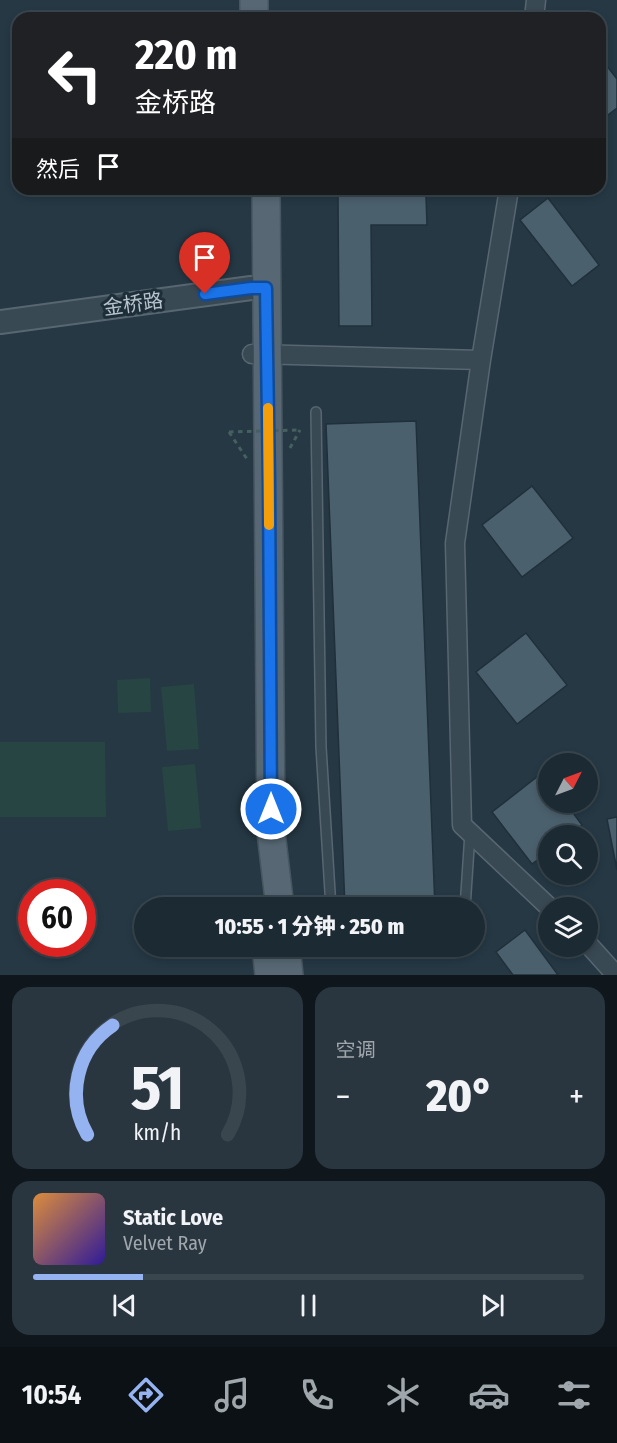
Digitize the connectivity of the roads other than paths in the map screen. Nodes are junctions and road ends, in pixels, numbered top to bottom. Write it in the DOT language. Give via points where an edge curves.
graph roads {
  1 [pos="252,195"];
  2 [pos="266,195"];
  3 [pos="508,195"];
  4 [pos="258,288"];
  5 [pos="0,322"];
  6 [pos="259,354"];
  7 [pos="481,360"];
  8 [pos="315,412"];
  9 [pos="470,833"];
  10 [pos="260,897"];
  11 [pos="279,897"];
  12 [pos="330,897"];
  13 [pos="466,897"];
  14 [pos="538,897"];
  15 [pos="598,955"];
  16 [pos="267,957"];
  17 [pos="287,957"];
  18 [pos="269,975"];
  19 [pos="289,975"];
  20 [pos="616,975"];
  1 -- 4 [label="main road"];
  2 -- 4 [label="main road"];
  3 -- 7 [label="street"];
  4 -- 5 [label="street, 金桥路"];
  4 -- 6 [label="main road"];
  6 -- 7 [label="street"];
  6 -- 10 [label="main road" via="254,470 255,849"];
  6 -- 11 [label="main road" via="271,832"];
  7 -- 9 [label="street" via="455,543 462,825"];
  8 -- 12 [label="lane" via="321,747"];
  9 -- 13 [label="lane"];
  9 -- 14 [label="street"];
  15 -- 20 [label="street"];
  16 -- 18 [label="main road"];
  17 -- 19 [label="main road"];
}
